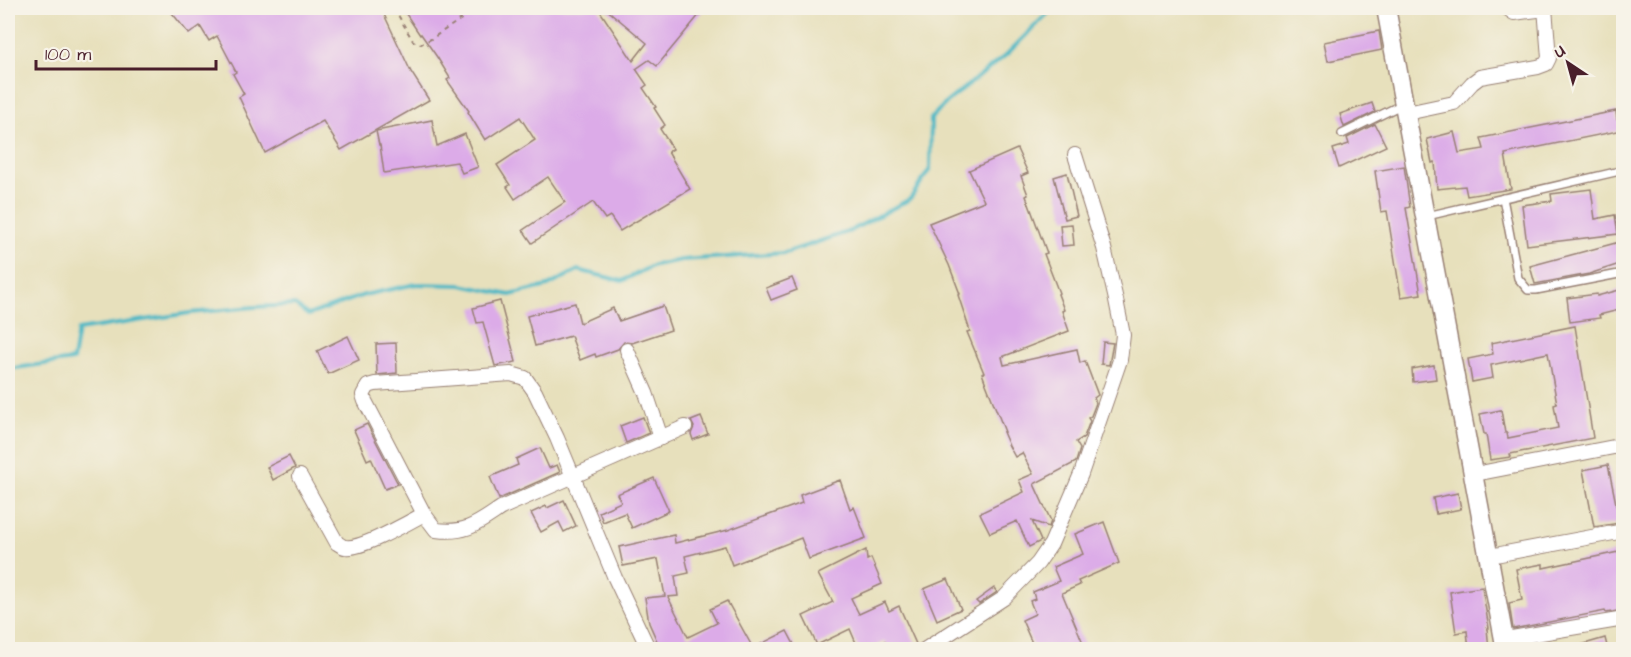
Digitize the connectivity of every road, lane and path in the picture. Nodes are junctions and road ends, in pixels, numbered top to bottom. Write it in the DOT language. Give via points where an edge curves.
graph roads {
  1 [pos="394,8"];
  2 [pos="478,8"];
  3 [pos="1386,8"];
  4 [pos="1507,8"];
  5 [pos="1545,8"];
  6 [pos="1406,108"];
  7 [pos="1342,134"];
  8 [pos="1075,155"];
  9 [pos="1623,170"];
  10 [pos="1503,198"];
  11 [pos="1427,217"];
  12 [pos="1623,273"];
  13 [pos="627,350"];
  14 [pos="685,427"];
  15 [pos="661,438"];
  16 [pos="1623,445"];
  17 [pos="1475,474"];
  18 [pos="300,476"];
  19 [pos="572,477"];
  20 [pos="424,514"];
  21 [pos="1623,531"];
  22 [pos="1490,556"];
  23 [pos="1623,619"];
  24 [pos="1506,644"];
  25 [pos="649,650"];
  26 [pos="924,650"];
  1 -- 2 [label="path" via="413,41 421,44"];
  3 -- 6 [label="street"];
  4 -- 5 [label="street" via="1514,13"];
  5 -- 6 [label="street" via="1550,58 1546,64 1480,77 1454,103"];
  6 -- 7 [label="lane"];
  6 -- 11 [label="street"];
  8 -- 26 [label="street" via="1104,248 1121,323 1118,369 1081,474 1051,544 1038,563 1004,598"];
  9 -- 10 [label="lane"];
  10 -- 11 [label="lane"];
  10 -- 12 [label="lane" via="1518,279 1528,290"];
  11 -- 17 [label="street"];
  13 -- 15 [label="street"];
  14 -- 15 [label="street"];
  15 -- 19 [label="street"];
  16 -- 17 [label="street"];
  17 -- 22 [label="street"];
  18 -- 20 [label="street" via="337,543 344,548 377,538"];
  19 -- 20 [label="street" via="501,508 476,525 453,532 436,530"];
  19 -- 20 [label="street" via="531,383 518,375 368,386 363,395 365,401"];
  19 -- 25 [label="street"];
  21 -- 22 [label="street"];
  22 -- 24 [label="street"];
  23 -- 24 [label="street"];
}
